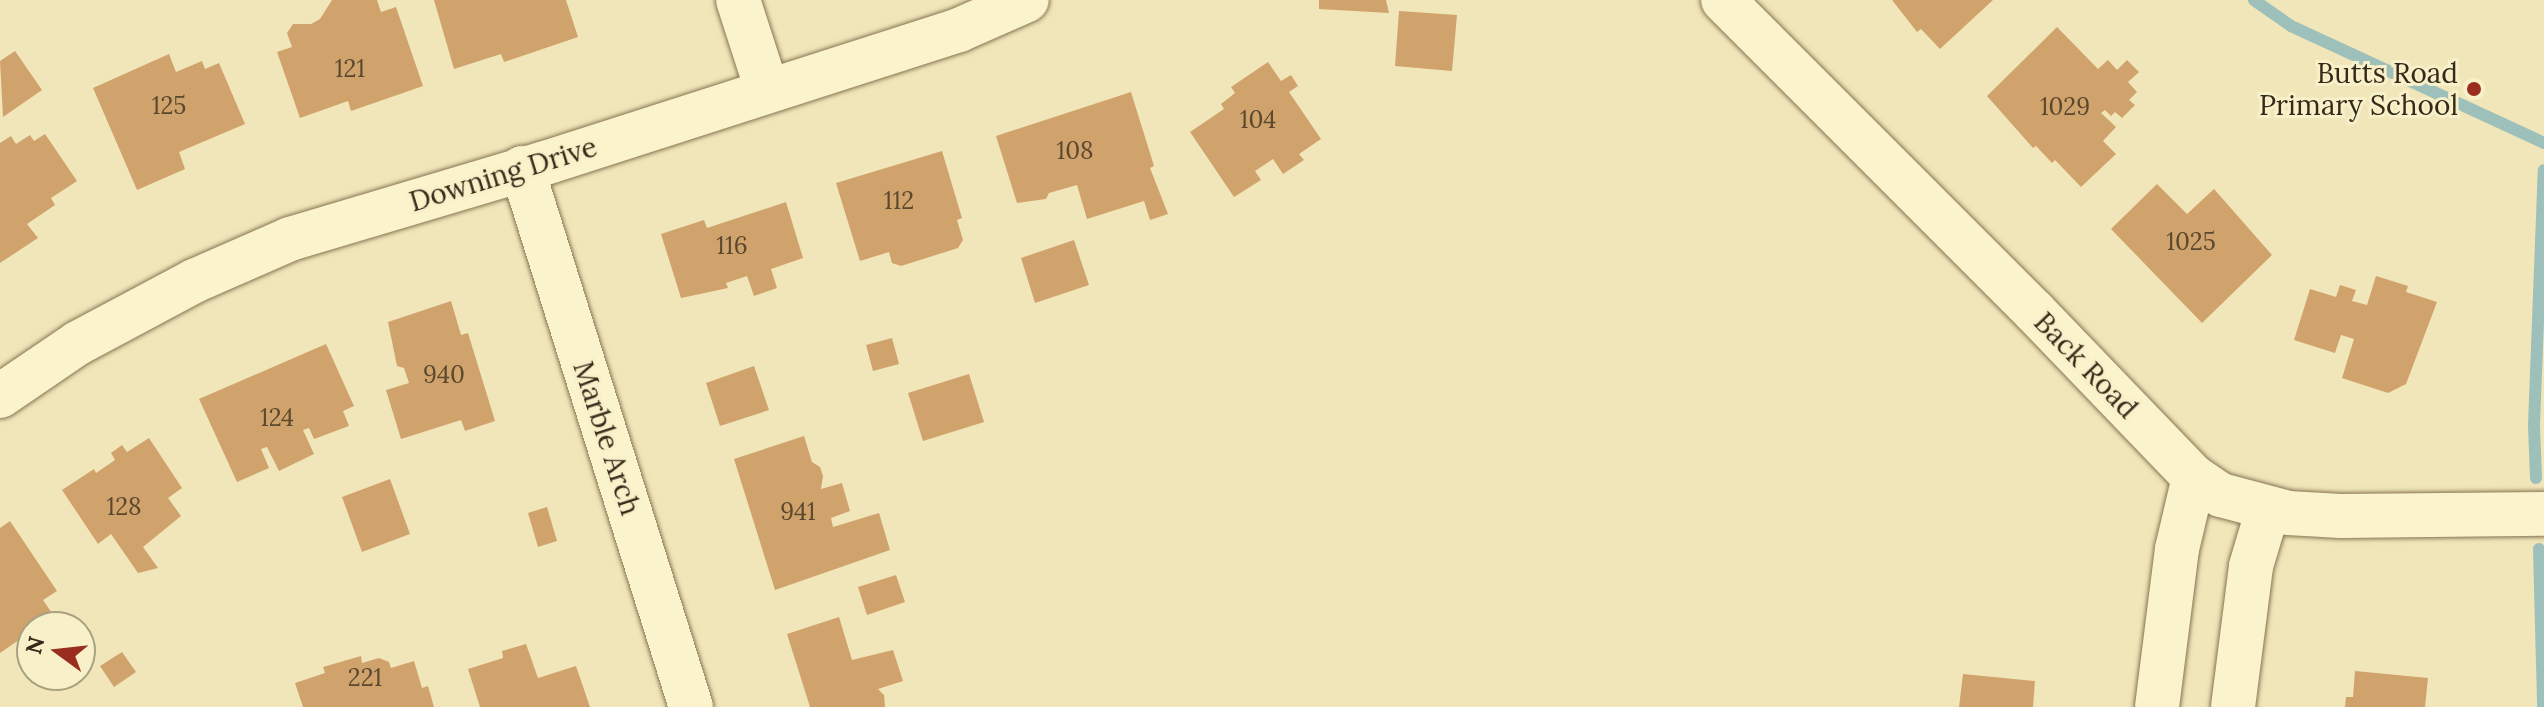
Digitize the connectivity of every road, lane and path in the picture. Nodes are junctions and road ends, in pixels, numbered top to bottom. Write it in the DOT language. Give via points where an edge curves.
graph roads {
  1 [pos="738,0"];
  2 [pos="1027,0"];
  3 [pos="1723,0"];
  4 [pos="767,90"];
  5 [pos="522,168"];
  6 [pos="0,396"];
  7 [pos="2194,477"];
  8 [pos="2268,509"];
  9 [pos="2544,514"];
  10 [pos="691,707"];
  11 [pos="2157,707"];
  12 [pos="2233,707"];
  1 -- 4 [label="street"];
  2 -- 4 [label="street, Downing Drive" via="959,30"];
  3 -- 7 [label="street, Back Road"];
  4 -- 5 [label="street, Downing Drive"];
  5 -- 6 [label="street, Downing Drive" via="290,239 221,269 78,343"];
  5 -- 10 [label="street, Marble Arch"];
  7 -- 8 [label="street, Back Road" via="2221,495"];
  7 -- 11 [label="street" via="2177,549"];
  8 -- 9 [label="street, Back Road" via="2341,516"];
  8 -- 12 [label="street" via="2251,566"];
}
